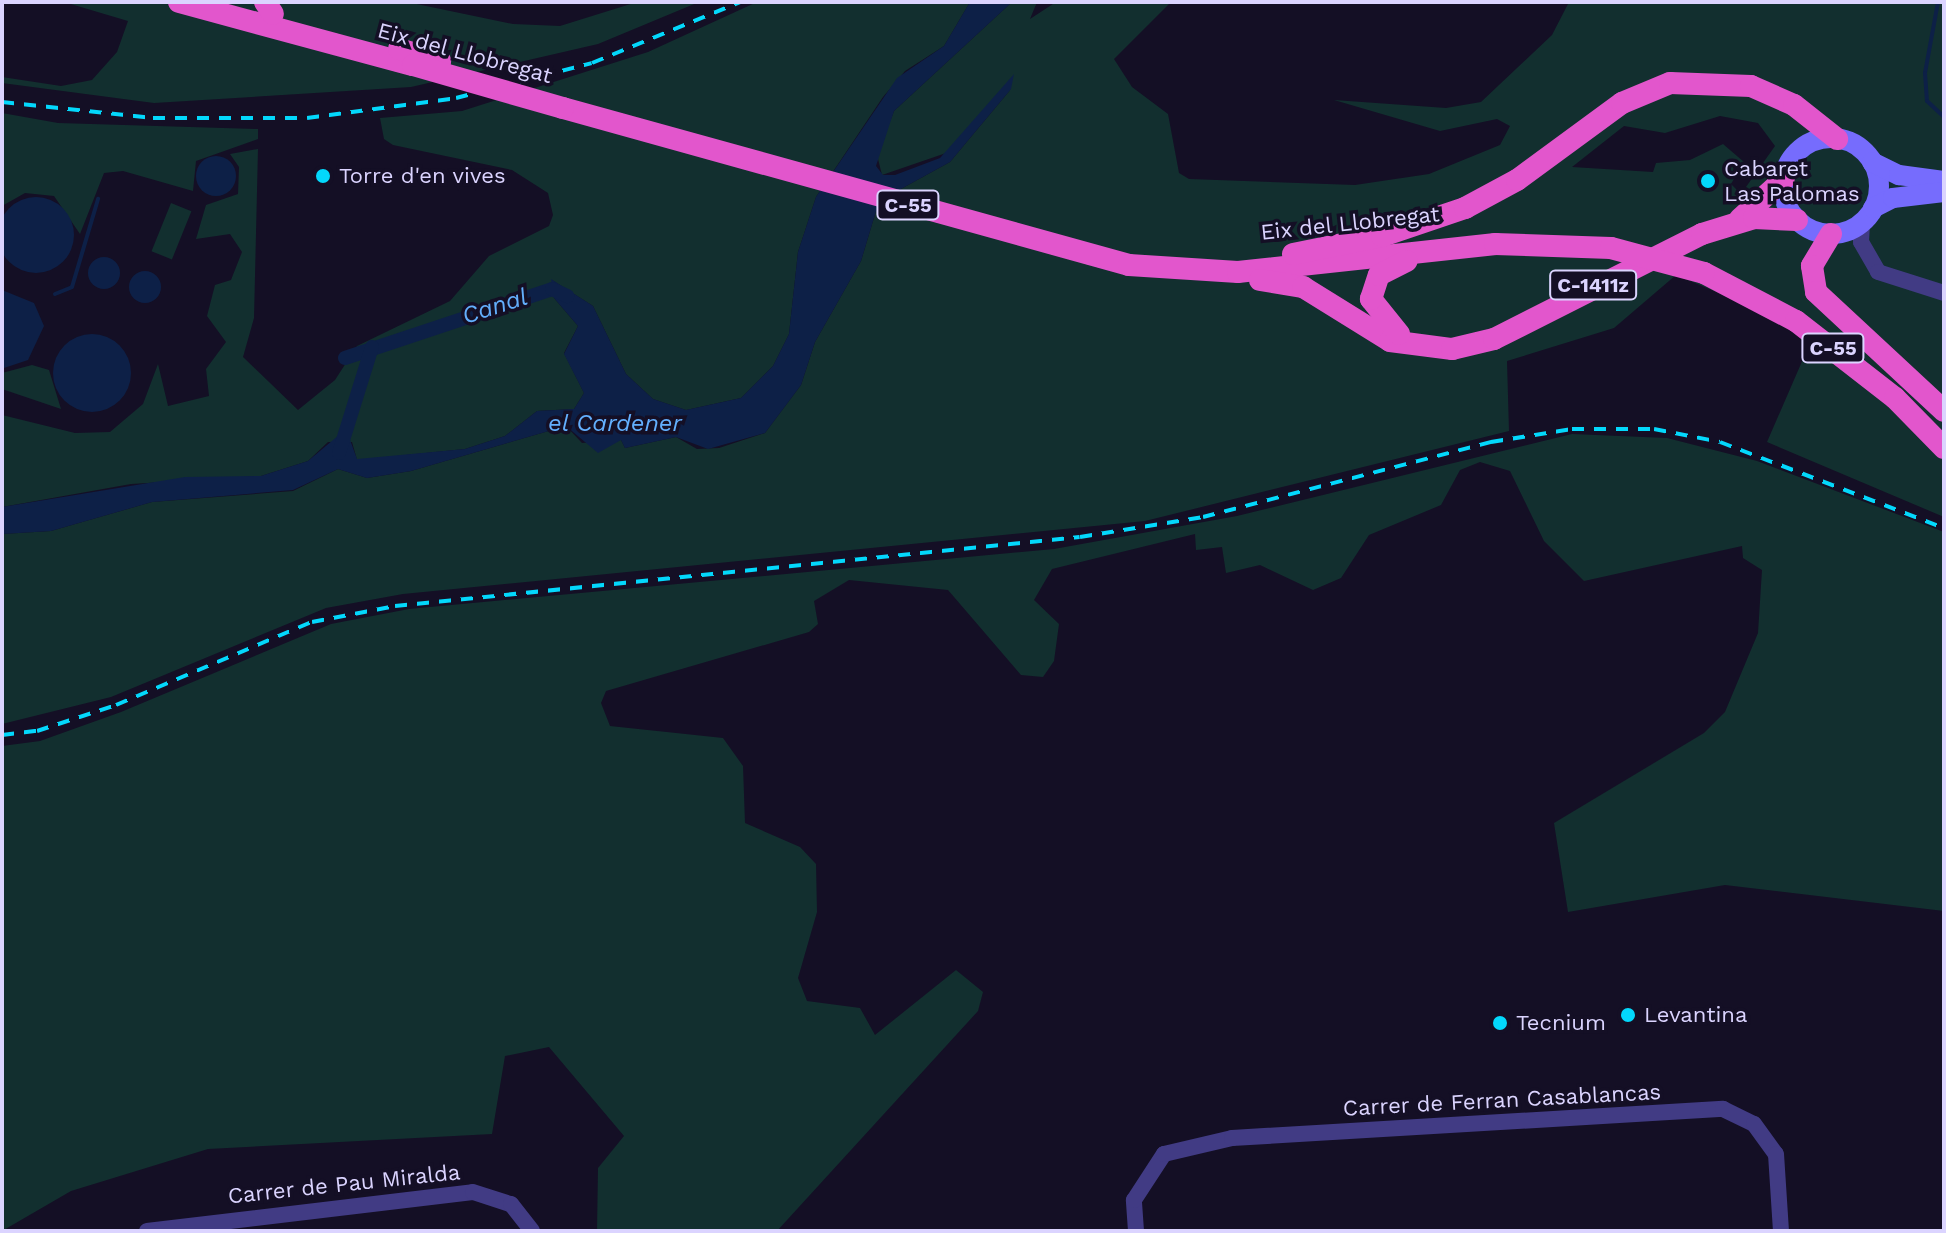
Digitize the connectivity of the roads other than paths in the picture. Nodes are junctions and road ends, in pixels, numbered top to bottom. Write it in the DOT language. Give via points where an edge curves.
graph roads {
  1 [pos="179,2"];
  2 [pos="205,2"];
  3 [pos="216,2"];
  4 [pos="224,2"];
  5 [pos="231,2"];
  6 [pos="270,14"];
  7 [pos="570,104"];
  8 [pos="1837,139"];
  9 [pos="1872,162"];
  10 [pos="1784,179"];
  11 [pos="1944,181"];
  12 [pos="1944,192"];
  13 [pos="1797,220"];
  14 [pos="1736,222"];
  15 [pos="1855,227"];
  16 [pos="1618,243"];
  17 [pos="1495,244"];
  18 [pos="1080,249"];
  19 [pos="1292,254"];
  20 [pos="1710,269"];
  21 [pos="1193,272"];
  22 [pos="1944,293"];
  23 [pos="1417,345"];
  24 [pos="1944,411"];
  25 [pos="1944,430"];
  26 [pos="1944,448"];
  27 [pos="147,1231"];
  28 [pos="532,1231"];
  29 [pos="1136,1231"];
  30 [pos="1781,1231"];
  1 -- 6 [label="highway, Eix del Llobregat / C-55"];
  2 -- 3 [label="highway"];
  4 -- 6 [label="highway"];
  5 -- 6 [label="highway, Eix del Llobregat / C-55"];
  6 -- 7 [label="highway, Eix del Llobregat / C-55"];
  6 -- 7 [label="highway, Eix del Llobregat / C-55, bridge" via="413,65"];
  7 -- 18 [label="highway, Eix del Llobregat / C-55"];
  8 -- 9 [label="main road"];
  8 -- 10 [label="main road" via="1805,146"];
  8 -- 19 [label="highway" via="1785,100 1751,86 1670,83 1622,103 1517,180 1465,208 1382,236"];
  9 -- 11 [label="main road" via="1899,175"];
  9 -- 15 [label="main road" via="1879,185"];
  10 -- 13 [label="main road"];
  10 -- 14 [label="highway"];
  12 -- 15 [label="main road"];
  13 -- 14 [label="highway"];
  13 -- 15 [label="main road"];
  14 -- 23 [label="highway, C-1411z" via="1642,259 1494,339 1452,349"];
  15 -- 22 [label="street" via="1887,278"];
  15 -- 24 [label="highway" via="1812,266 1816,292"];
  16 -- 17 [label="highway, Eix del Llobregat / C-55"];
  16 -- 19 [label="highway, Eix del Llobregat / C-55" via="1534,231"];
  16 -- 20 [label="highway, C-55"];
  17 -- 21 [label="highway, Eix del Llobregat / C-55"];
  17 -- 23 [label="highway" via="1403,261 1379,275 1374,311"];
  18 -- 19 [label="highway, Eix del Llobregat / C-55" via="1191,260"];
  18 -- 21 [label="highway, Eix del Llobregat / C-55"];
  20 -- 25 [label="highway, C-55" via="1813,319"];
  20 -- 26 [label="highway, C-55" via="1807,329 1895,398"];
  21 -- 23 [label="highway" via="1303,287 1383,337"];
  27 -- 28 [label="street, Carrer de Pau Miralda" via="473,1192 511,1204"];
  29 -- 30 [label="street, Carrer de Ferran Casablancas" via="1134,1200 1146,1174 1164,1154 1232,1138 1723,1109 1754,1124 1776,1154"];
}
